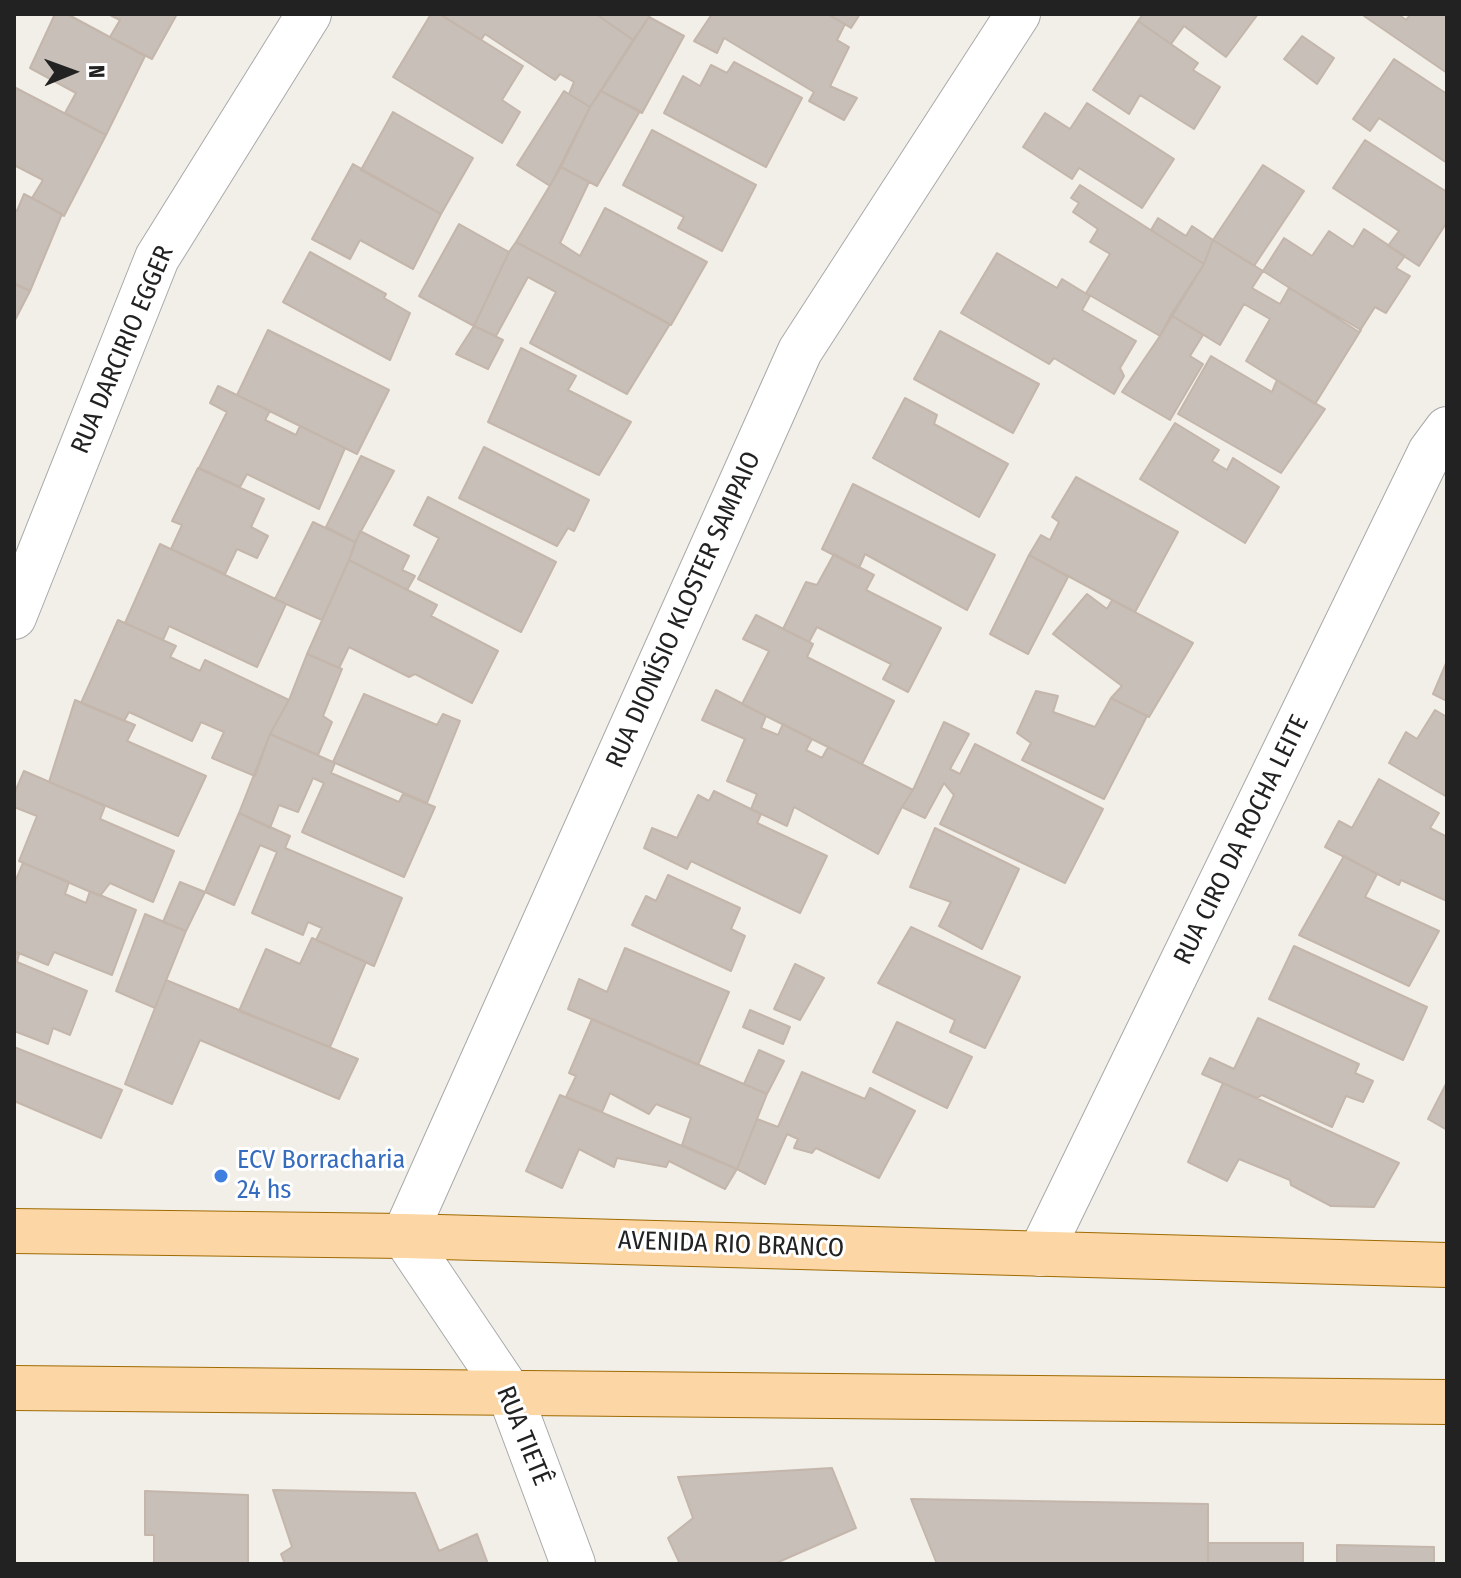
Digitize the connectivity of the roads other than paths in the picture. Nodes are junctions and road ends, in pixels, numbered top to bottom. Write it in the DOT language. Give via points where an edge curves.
graph roads {
  1 [pos="309,14"];
  2 [pos="1018,14"];
  3 [pos="1447,429"];
  4 [pos="14,617"];
  5 [pos="14,1231"];
  6 [pos="404,1236"];
  7 [pos="1040,1254"];
  8 [pos="1447,1265"];
  9 [pos="14,1388"];
  10 [pos="509,1392"];
  11 [pos="1447,1402"];
  12 [pos="573,1564"];
  1 -- 4 [label="street, RUA DARCIRIO EGGER" via="157,258"];
  2 -- 6 [label="street, RUA DIONÍSIO KLOSTER SAMPAIO" via="800,351"];
  3 -- 7 [label="street, RUA CIRO DA ROCHA LEITE" via="1423,466"];
  5 -- 6 [label="main road, AVENIDA RIO BRANCO"];
  6 -- 7 [label="main road, AVENIDA RIO BRANCO"];
  6 -- 10 [label="street, RUA TIETÊ"];
  7 -- 8 [label="main road, AVENIDA RIO BRANCO"];
  9 -- 10 [label="main road"];
  10 -- 11 [label="main road"];
  10 -- 12 [label="street, RUA TIETÊ"];
}
